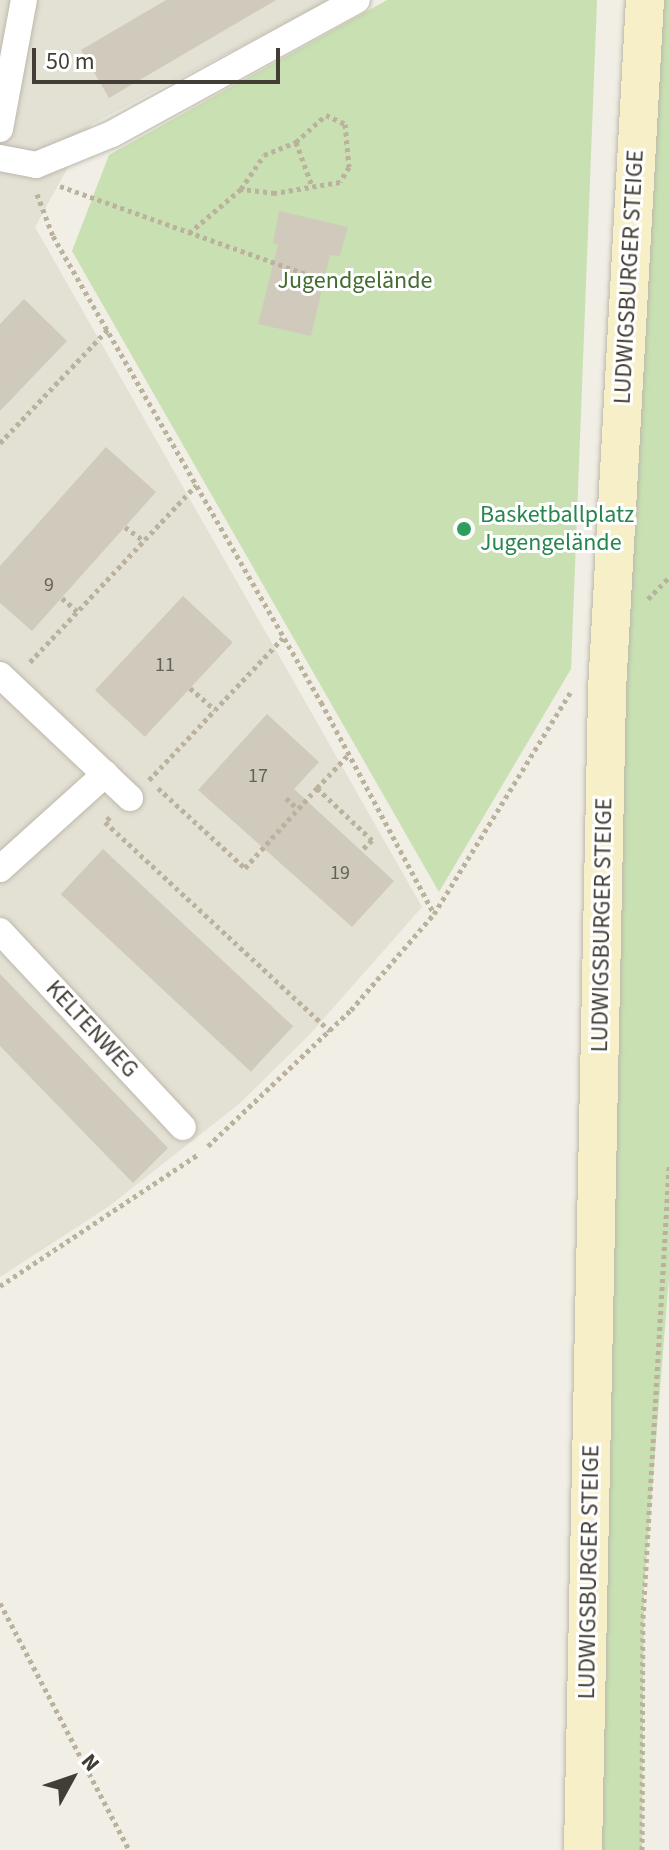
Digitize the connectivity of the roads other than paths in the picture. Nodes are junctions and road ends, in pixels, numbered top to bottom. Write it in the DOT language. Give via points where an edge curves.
graph roads {
  1 [pos="24,0"];
  2 [pos="357,0"];
  3 [pos="645,0"];
  4 [pos="0,129"];
  5 [pos="0,158"];
  6 [pos="8,667"];
  7 [pos="105,774"];
  8 [pos="130,798"];
  9 [pos="0,869"];
  10 [pos="0,931"];
  11 [pos="183,1127"];
  12 [pos="583,1850"];
  1 -- 4 [label="street"];
  2 -- 5 [label="street" via="112,134 36,165"];
  3 -- 12 [label="main road, LUDWIGSBURGER STEIGE" via="607,690"];
  6 -- 7 [label="street"];
  7 -- 8 [label="street"];
  7 -- 9 [label="street"];
  10 -- 11 [label="street, KELTENWEG"];
}
